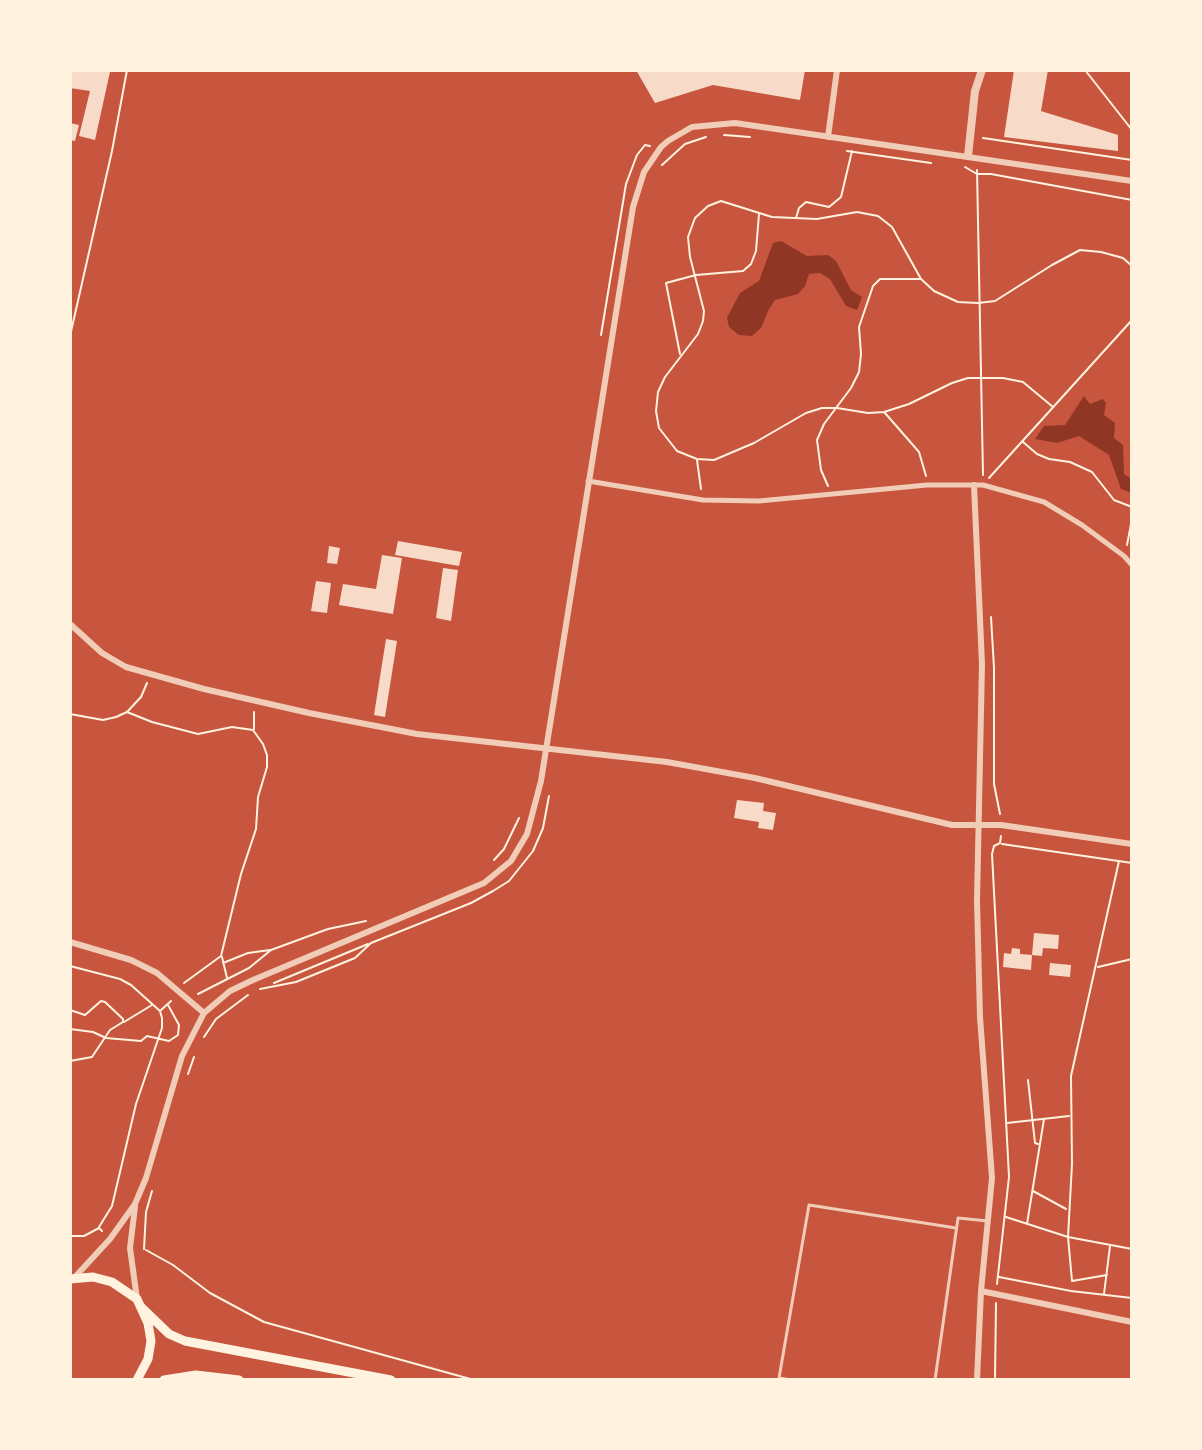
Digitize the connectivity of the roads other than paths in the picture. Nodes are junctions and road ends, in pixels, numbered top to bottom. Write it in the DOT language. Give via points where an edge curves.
graph roads {
  1 [pos="837,70"];
  2 [pos="982,70"];
  3 [pos="828,137"];
  4 [pos="972,157"];
  5 [pos="1132,181"];
  6 [pos="588,481"];
  7 [pos="974,485"];
  8 [pos="1132,565"];
  9 [pos="70,624"];
  10 [pos="546,748"];
  11 [pos="978,825"];
  12 [pos="1132,844"];
  13 [pos="70,942"];
  14 [pos="204,1013"];
  15 [pos="135,1204"];
  16 [pos="988,1221"];
  17 [pos="956,1228"];
  18 [pos="72,1279"];
  19 [pos="981,1291"];
  20 [pos="139,1302"];
  21 [pos="1132,1322"];
  22 [pos="137,1380"];
  23 [pos="164,1380"];
  24 [pos="239,1380"];
  25 [pos="391,1380"];
  26 [pos="791,1380"];
  27 [pos="935,1380"];
  28 [pos="977,1380"];
  1 -- 3 [label="street"];
  2 -- 4 [label="street" via="975,91"];
  3 -- 4 [label="street"];
  3 -- 6 [label="street" via="722,123 692,127 661,147 644,172 633,207"];
  4 -- 5 [label="street"];
  6 -- 7 [label="street" via="703,500 759,501"];
  6 -- 10 [label="street"];
  7 -- 8 [label="street" via="1044,502"];
  7 -- 11 [label="street" via="982,664"];
  9 -- 10 [label="street" via="102,653 150,675 417,734"];
  10 -- 11 [label="street" via="755,778 952,825"];
  10 -- 14 [label="street" via="527,834 501,871 462,894 253,980"];
  11 -- 12 [label="street"];
  11 -- 16 [label="street" via="980,1017 992,1178"];
  13 -- 14 [label="street" via="157,973"];
  14 -- 15 [label="street" via="182,1056"];
  15 -- 18 [label="street"];
  15 -- 20 [label="street" via="130,1248"];
  16 -- 17 [label="lane" via="958,1218"];
  16 -- 19 [label="street"];
  17 -- 26 [label="lane" via="809,1205 779,1378"];
  17 -- 27 [label="lane"];
  18 -- 20 [label="main road" via="112,1282"];
  19 -- 21 [label="street"];
  19 -- 28 [label="street"];
  20 -- 22 [label="main road" via="151,1341"];
  20 -- 25 [label="main road" via="171,1335 185,1341"];
  23 -- 24 [label="main road" via="196,1375"];
}
